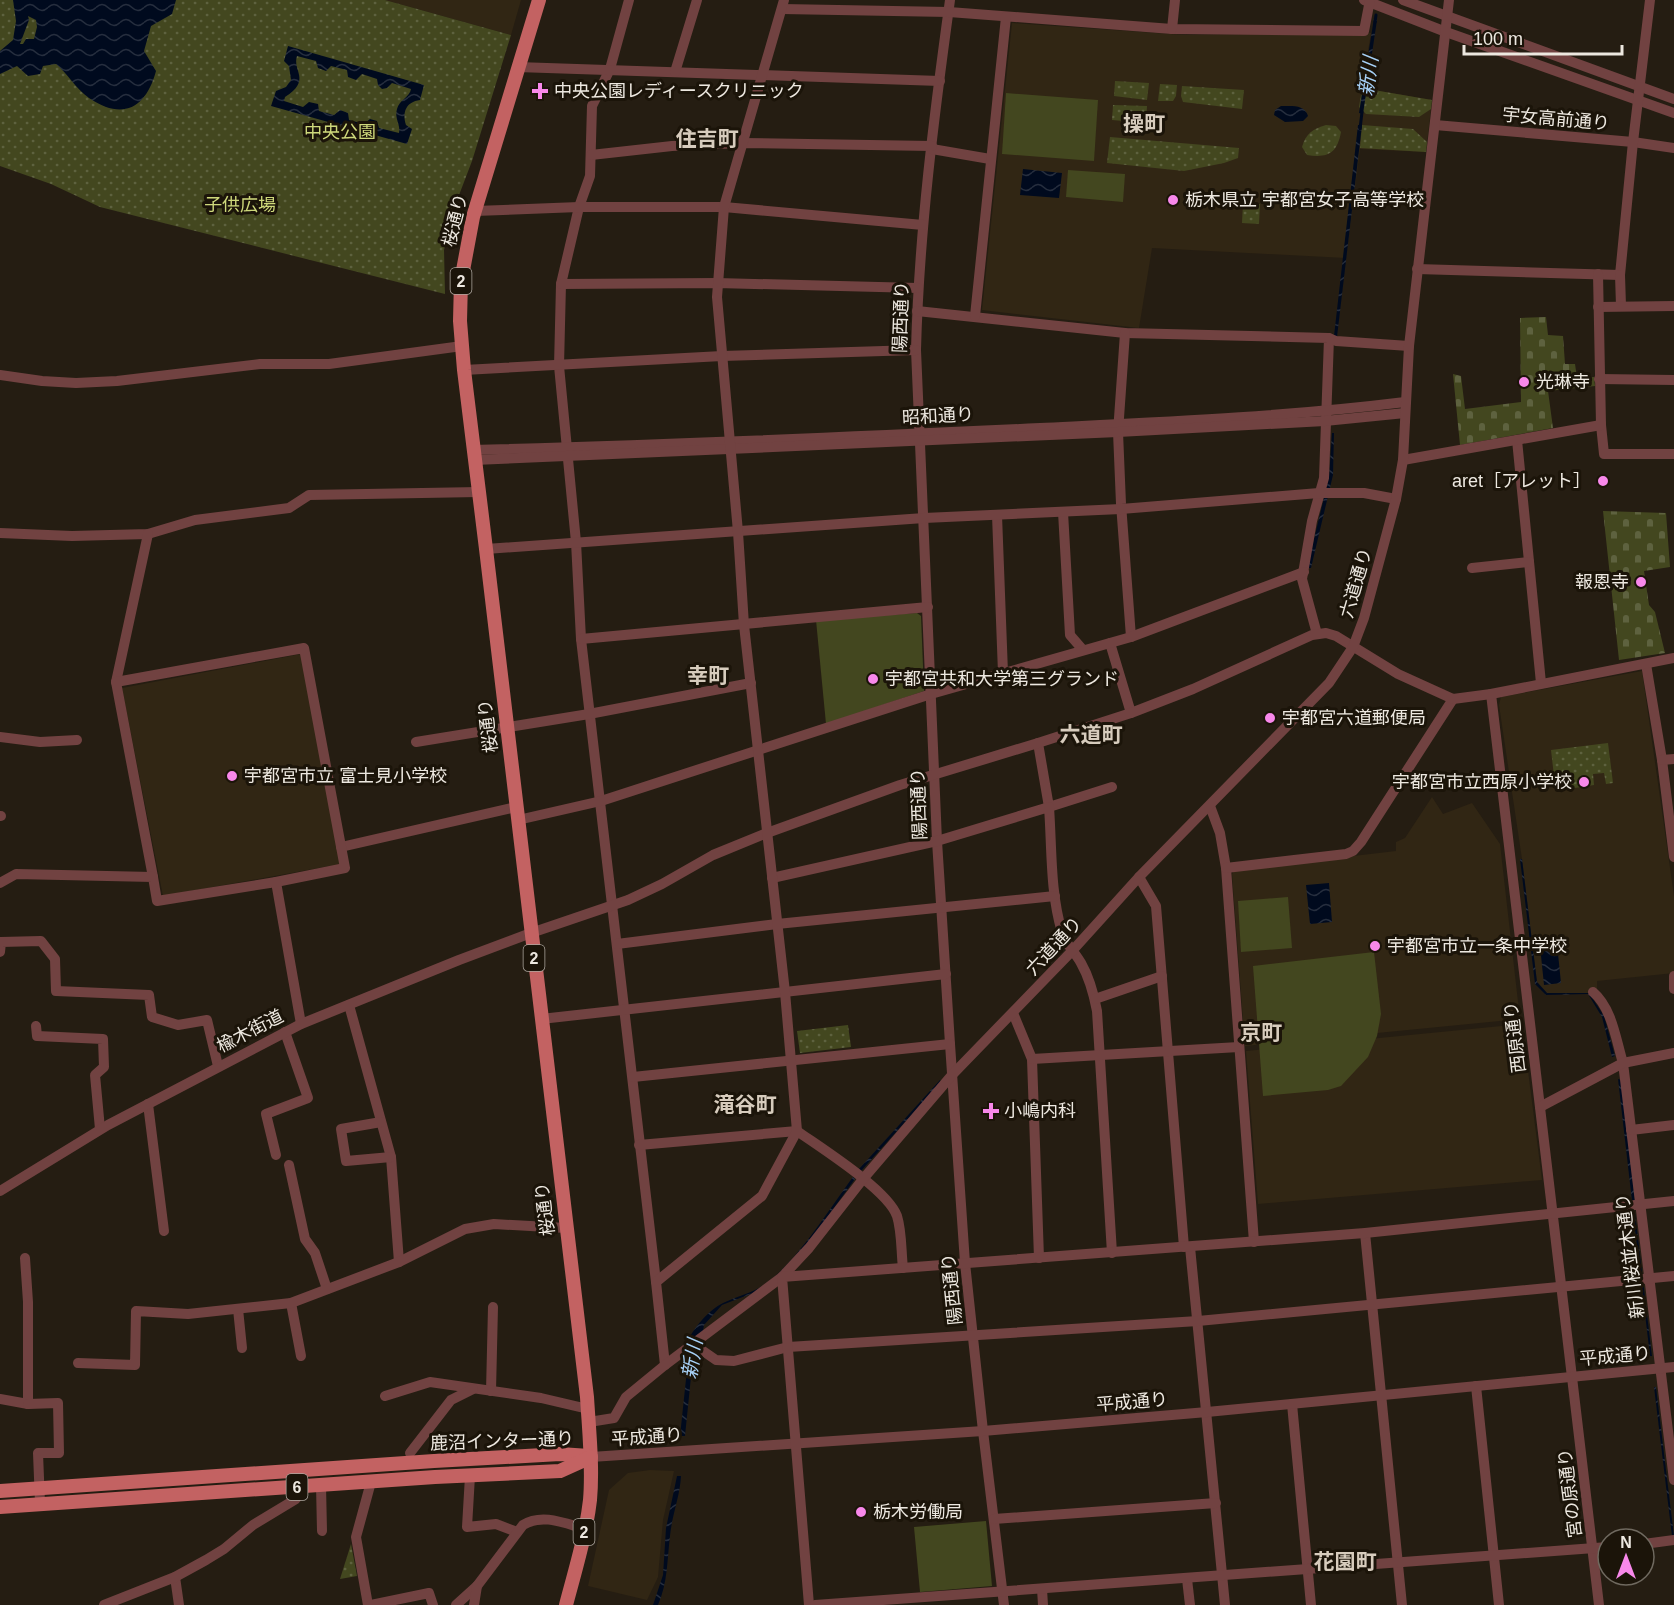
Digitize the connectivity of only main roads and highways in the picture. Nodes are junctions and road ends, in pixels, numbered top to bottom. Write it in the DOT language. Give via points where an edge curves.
graph roads {
  1 [pos="539,0"];
  2 [pos="591,1457"];
  3 [pos="0,1491"];
  4 [pos="0,1507"];
  5 [pos="566,1605"];
  1 -- 2 [label="main road, 桜通り / 2" via="465,253 461,281 462,346"];
  2 -- 3 [label="main road, 鹿沼インター通り / 6" via="560,1454"];
  2 -- 4 [label="main road, 鹿沼インター通り / 6" via="560,1471"];
  2 -- 5 [label="main road, 2" via="590,1501"];
}
